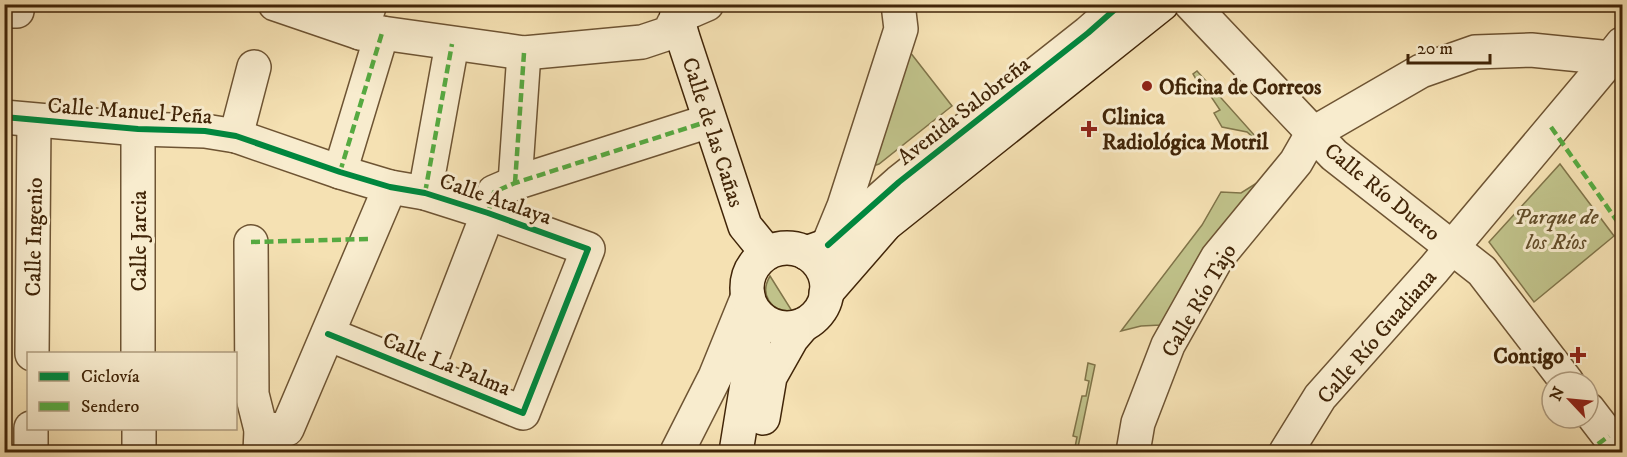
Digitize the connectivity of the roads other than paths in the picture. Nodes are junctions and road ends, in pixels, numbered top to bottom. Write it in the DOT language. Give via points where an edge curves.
graph roads {
  1 [pos="18,4"];
  2 [pos="276,4"];
  3 [pos="898,4"];
  4 [pos="1191,4"];
  5 [pos="687,9"];
  6 [pos="1131,9"];
  7 [pos="4,10"];
  8 [pos="367,17"];
  9 [pos="452,44"];
  10 [pos="1617,51"];
  11 [pos="524,53"];
  12 [pos="254,67"];
  13 [pos="19,119"];
  14 [pos="709,121"];
  15 [pos="138,129"];
  16 [pos="1312,134"];
  17 [pos="236,136"];
  18 [pos="340,172"];
  19 [pos="515,183"];
  20 [pos="390,187"];
  21 [pos="425,193"];
  22 [pos="488,213"];
  23 [pos="886,224"];
  24 [pos="251,242"];
  25 [pos="1453,247"];
  26 [pos="588,249"];
  27 [pos="817,249"];
  28 [pos="767,253"];
  29 [pos="826,293"];
  30 [pos="753,306"];
  31 [pos="802,325"];
  32 [pos="328,334"];
  33 [pos="32,352"];
  34 [pos="138,352"];
  35 [pos="1558,370"];
  36 [pos="426,373"];
  37 [pos="1600,425"];
  38 [pos="32,430"];
  39 [pos="139,430"];
  40 [pos="260,441"];
  41 [pos="31,453"];
  42 [pos="139,453"];
  43 [pos="676,453"];
  44 [pos="736,453"];
  45 [pos="758,453"];
  46 [pos="1133,453"];
  47 [pos="1286,453"];
  48 [pos="1621,453"];
  1 -- 7 [label="street" via="17,11"];
  2 -- 8 [label="street"];
  3 -- 27 [label="street" via="901,29 844,206"];
  4 -- 16 [label="street, Calle Río Duero"];
  5 -- 11 [label="street" via="669,33 642,42"];
  5 -- 14 [label="street, Calle de las Cañas"];
  6 -- 23 [label="street, Avenida Salobreña"];
  6 -- 27 [label="street, Avenida Salobreña" via="1088,33"];
  8 -- 9 [label="street"];
  8 -- 18 [label="street"];
  9 -- 11 [label="street"];
  9 -- 21 [label="street"];
  10 -- 16 [label="street" via="1475,52 1421,71"];
  10 -- 25 [label="street, Calle Río Guadiana"];
  11 -- 19 [label="street"];
  12 -- 17 [label="street, Calle Manuel Peña"];
  13 -- 15 [label="street, Calle Manuel Peña"];
  13 -- 33 [label="street, Calle Ingenio"];
  14 -- 19 [label="street"];
  14 -- 28 [label="street, Calle de las Cañas" via="745,226"];
  15 -- 17 [label="street, Calle Manuel Peña"];
  15 -- 34 [label="street, Calle Jarcia"];
  16 -- 25 [label="street, Calle Río Duero"];
  16 -- 46 [label="street, Calle Río Tajo" via="1296,162 1217,258 1168,345 1138,423"];
  17 -- 18 [label="street, Calle Manuel Peña"];
  18 -- 20 [label="street, Calle Manuel Peña"];
  19 -- 22 [label="street" via="494,192"];
  20 -- 21 [label="street, Calle Atalaya"];
  20 -- 32 [label="street"];
  21 -- 22 [label="street, Calle Atalaya"];
  22 -- 26 [label="street, Calle Atalaya"];
  22 -- 36 [label="street"];
  23 -- 27 [label="street, Avenida Salobreña"];
  23 -- 29 [label="street, Avenida Salobreña"];
  24 -- 40 [label="street" via="252,394"];
  25 -- 35 [label="street, Calle Río Duero" via="1482,271"];
  25 -- 47 [label="street, Calle Río Guadiana" via="1320,397"];
  26 -- 36 [label="street, Calle La Palma" via="523,413"];
  27 -- 28 [label="street" via="782,248"];
  27 -- 29 [label="street" via="816,260 826,281"];
  28 -- 30 [label="street" via="752,268 747,285"];
  29 -- 31 [label="street" via="814,317"];
  30 -- 31 [label="street" via="767,323 791,328"];
  30 -- 43 [label="street"];
  30 -- 44 [label="street"];
  31 -- 45 [label="street" via="770,376"];
  32 -- 36 [label="street, Calle La Palma"];
  32 -- 40 [label="street" via="287,429"];
  37 -- 48 [label="street"];
  38 -- 41 [label="street"];
  39 -- 42 [label="street"];
}
